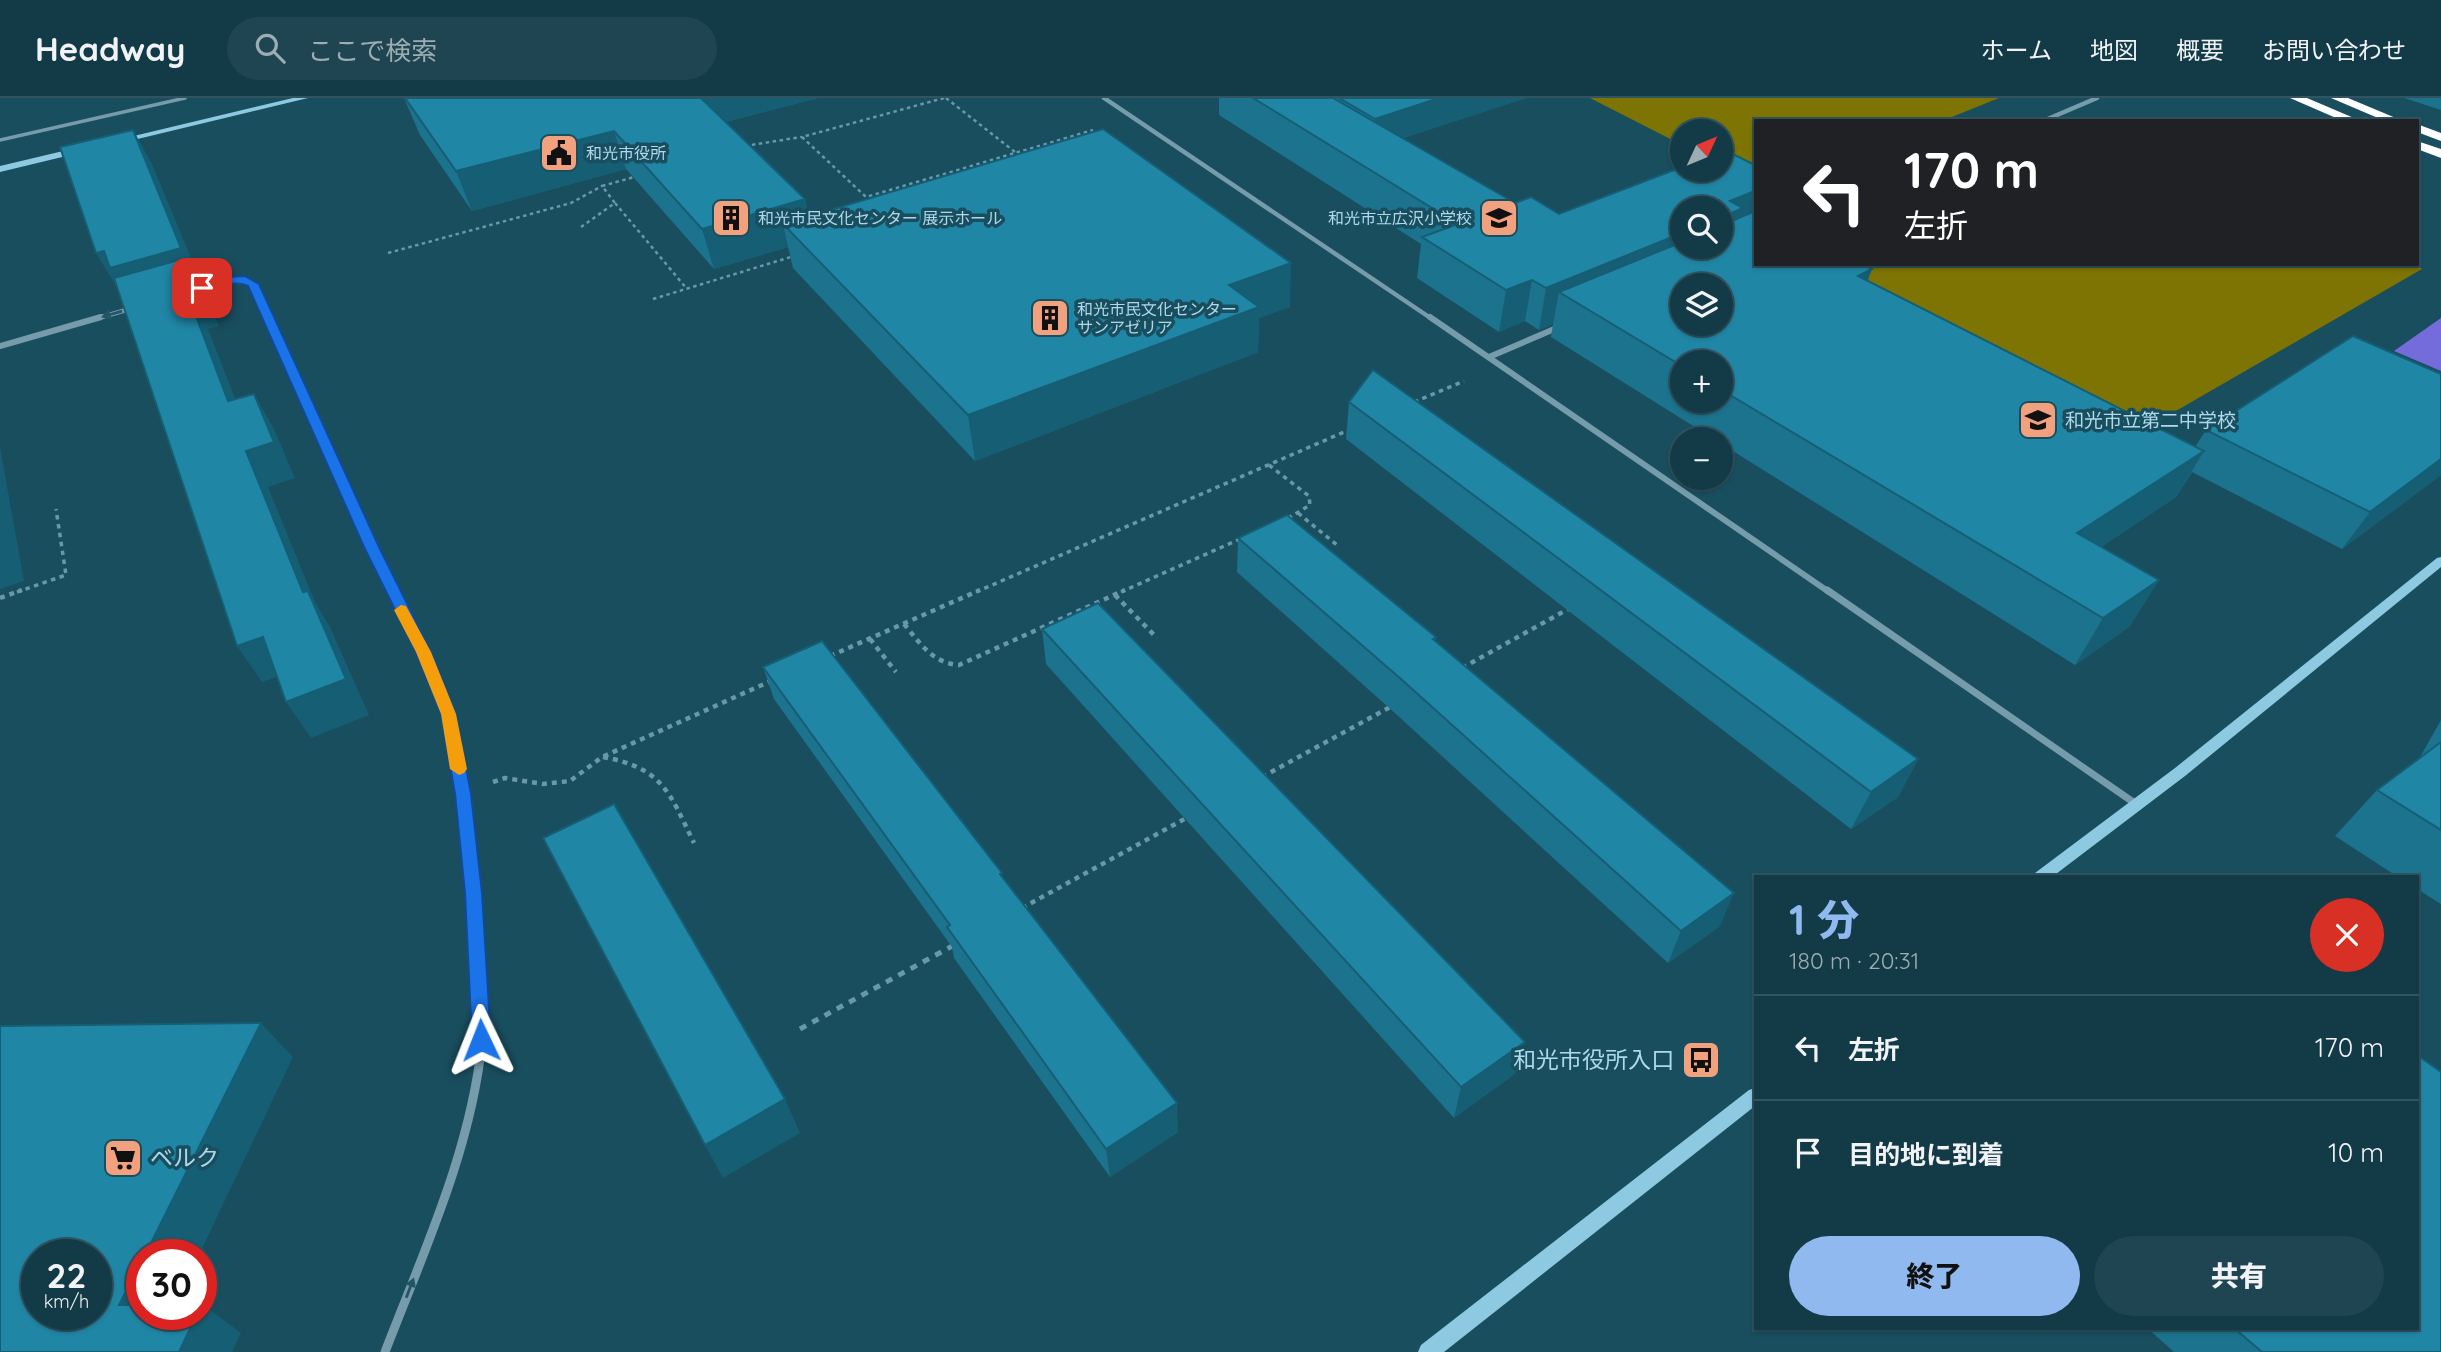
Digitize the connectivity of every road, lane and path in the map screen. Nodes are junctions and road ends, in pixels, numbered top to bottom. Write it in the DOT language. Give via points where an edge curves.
graph roads {
  1 [pos="185,98"];
  2 [pos="303,98"];
  3 [pos="945,98"];
  4 [pos="1104,98"];
  5 [pos="2097,98"];
  6 [pos="2297,98"];
  7 [pos="2337,98"];
  8 [pos="1134,118"];
  9 [pos="2048,119"];
  10 [pos="2350,119"];
  11 [pos="2392,119"];
  12 [pos="2419,129"];
  13 [pos="802,137"];
  14 [pos="2441,137"];
  15 [pos="0,140"];
  16 [pos="106,144"];
  17 [pos="746,146"];
  18 [pos="2419,146"];
  19 [pos="93,147"];
  20 [pos="1016,153"];
  21 [pos="2441,154"];
  22 [pos="0,169"];
  23 [pos="641,175"];
  24 [pos="602,186"];
  25 [pos="866,197"];
  26 [pos="615,203"];
  27 [pos="876,206"];
  28 [pos="581,227"];
  29 [pos="388,253"];
  30 [pos="804,253"];
  31 [pos="687,289"];
  32 [pos="190,291"];
  33 [pos="653,299"];
  34 [pos="137,307"];
  35 [pos="1565,325"];
  36 [pos="0,346"];
  37 [pos="1489,357"];
  38 [pos="1500,365"];
  39 [pos="1420,410"];
  40 [pos="1352,429"];
  41 [pos="1269,465"];
  42 [pos="56,509"];
  43 [pos="1298,513"];
  44 [pos="1286,519"];
  45 [pos="1250,535"];
  46 [pos="1337,545"];
  47 [pos="2441,561"];
  48 [pos="1115,595"];
  49 [pos="0,598"];
  50 [pos="1582,602"];
  51 [pos="904,624"];
  52 [pos="1157,638"];
  53 [pos="870,639"];
  54 [pos="819,660"];
  55 [pos="896,672"];
  56 [pos="1451,674"];
  57 [pos="781,677"];
  58 [pos="1403,700"];
  59 [pos="602,757"];
  60 [pos="1258,779"];
  61 [pos="463,794"];
  62 [pos="2136,804"];
  63 [pos="1198,812"];
  64 [pos="694,844"];
  65 [pos="2043,875"];
  66 [pos="1018,910"];
  67 [pos="957,943"];
  68 [pos="800,1029"];
  69 [pos="1754,1097"];
  70 [pos="385,1352"];
  71 [pos="1428,1352"];
  1 -- 15 [label="lane"];
  2 -- 16 [label="street"];
  3 -- 13 [label="path"];
  3 -- 20 [label="path"];
  4 -- 8 [label="street"];
  5 -- 9 [label="street"];
  6 -- 10 [label="highway"];
  7 -- 11 [label="highway"];
  8 -- 20 [label="path"];
  8 -- 37 [label="street"];
  12 -- 14 [label="highway"];
  13 -- 17 [label="path"];
  13 -- 25 [label="path"];
  18 -- 21 [label="highway"];
  19 -- 22 [label="street"];
  20 -- 25 [label="path"];
  23 -- 24 [label="path"];
  24 -- 26 [label="path"];
  24 -- 29 [label="path" via="570,203"];
  25 -- 27 [label="path"];
  26 -- 28 [label="path"];
  26 -- 31 [label="path"];
  30 -- 31 [label="path"];
  31 -- 33 [label="path"];
  32 -- 61 [label="street" via="228,281 253,284 424,652 449,714"];
  34 -- 36 [label="street, one-way"];
  35 -- 37 [label="street"];
  37 -- 38 [label="street"];
  38 -- 39 [label="path" via="1411,404"];
  38 -- 62 [label="street"];
  40 -- 41 [label="path"];
  41 -- 43 [label="path" via="1309,496 1310,505"];
  41 -- 51 [label="path"];
  42 -- 49 [label="path" via="66,575"];
  43 -- 44 [label="path"];
  43 -- 46 [label="path"];
  45 -- 48 [label="path"];
  47 -- 62 [label="street"];
  48 -- 51 [label="path" via="958,665 944,666"];
  48 -- 52 [label="path"];
  50 -- 56 [label="path"];
  51 -- 53 [label="path"];
  53 -- 54 [label="path"];
  53 -- 55 [label="path"];
  57 -- 59 [label="path"];
  58 -- 60 [label="path"];
  59 -- 61 [label="path" via="570,781 543,784 505,778"];
  59 -- 64 [label="path" via="629,760 650,770 666,789"];
  70 -- 61 [label="street, one-way" via="471,1115 481,1040 480,980"];
  62 -- 65 [label="street"];
  63 -- 66 [label="path"];
  67 -- 68 [label="path"];
  69 -- 71 [label="street"];
}
